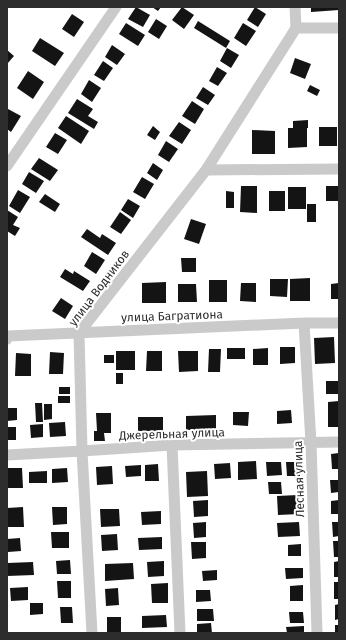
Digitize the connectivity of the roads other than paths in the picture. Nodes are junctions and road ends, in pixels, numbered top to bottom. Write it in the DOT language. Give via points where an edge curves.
graph roads {
  1 [pos="116,7"];
  2 [pos="295,7"];
  3 [pos="296,28"];
  4 [pos="339,28"];
  5 [pos="7,166"];
  6 [pos="339,169"];
  7 [pos="206,170"];
  8 [pos="304,323"];
  9 [pos="339,323"];
  10 [pos="79,333"];
  11 [pos="7,337"];
  12 [pos="339,442"];
  13 [pos="311,443"];
  14 [pos="172,445"];
  15 [pos="82,451"];
  16 [pos="7,455"];
  17 [pos="92,633"];
  18 [pos="180,633"];
  19 [pos="317,633"];
  1 -- 5 [label="street"];
  2 -- 3 [label="street"];
  3 -- 4 [label="street"];
  3 -- 7 [label="street, улица Водников"];
  6 -- 7 [label="street"];
  7 -- 10 [label="street, улица Водников"];
  8 -- 9 [label="street, улица Багратиона"];
  8 -- 10 [label="street, улица Багратиона"];
  8 -- 13 [label="street, Лесная улица"];
  10 -- 11 [label="street, улица Багратиона"];
  10 -- 15 [label="street, улица Водников"];
  12 -- 13 [label="street, Джерельная улица"];
  13 -- 14 [label="street, Джерельная улица"];
  13 -- 19 [label="street, Лесная улица"];
  14 -- 15 [label="street, Джерельная улица"];
  14 -- 18 [label="street"];
  15 -- 16 [label="street, Джерельная улица"];
  15 -- 17 [label="street, улица Водников"];
}
